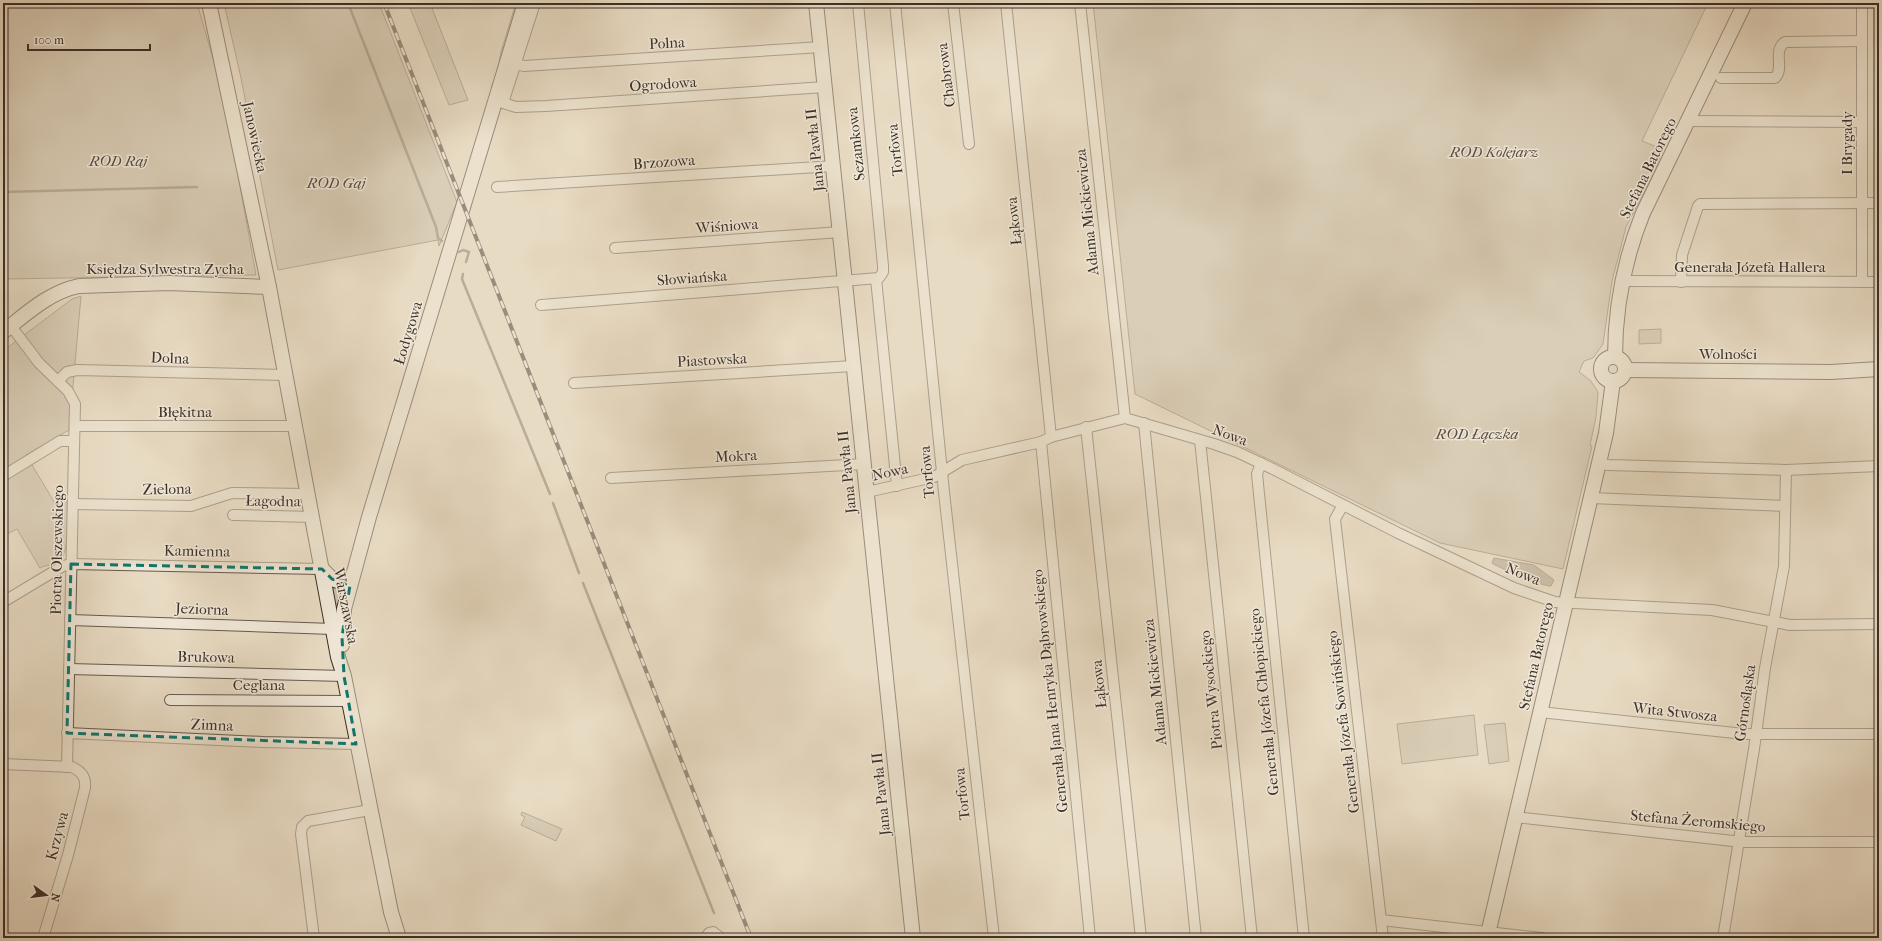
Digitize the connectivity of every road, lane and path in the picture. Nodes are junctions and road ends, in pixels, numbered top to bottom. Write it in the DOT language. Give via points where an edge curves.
graph roads {
  1 [pos="209,3"];
  2 [pos="525,3"];
  3 [pos="535,3"];
  4 [pos="816,3"];
  5 [pos="858,3"];
  6 [pos="895,3"];
  7 [pos="953,3"];
  8 [pos="1006,3"];
  9 [pos="1080,3"];
  10 [pos="1745,3"];
  11 [pos="1862,3"];
  12 [pos="1862,41"];
  13 [pos="821,47"];
  14 [pos="515,64"];
  15 [pos="1721,78"];
  16 [pos="825,87"];
  17 [pos="1689,120"];
  18 [pos="1862,122"];
  19 [pos="970,144"];
  20 [pos="834,166"];
  21 [pos="497,187"];
  22 [pos="1862,203"];
  23 [pos="1879,203"];
  24 [pos="841,232"];
  25 [pos="615,248"];
  26 [pos="876,279"];
  27 [pos="1621,281"];
  28 [pos="845,282"];
  29 [pos="1681,282"];
  30 [pos="1862,282"];
  31 [pos="1879,282"];
  32 [pos="268,283"];
  33 [pos="541,306"];
  34 [pos="7,329"];
  35 [pos="1615,357"];
  36 [pos="853,366"];
  37 [pos="1879,369"];
  38 [pos="1625,370"];
  39 [pos="1831,372"];
  40 [pos="285,375"];
  41 [pos="1879,376"];
  42 [pos="58,381"];
  43 [pos="1613,381"];
  44 [pos="574,383"];
  45 [pos="1125,418"];
  46 [pos="1144,423"];
  47 [pos="75,426"];
  48 [pos="295,426"];
  49 [pos="1086,427"];
  50 [pos="1051,437"];
  51 [pos="1200,440"];
  52 [pos="74,441"];
  53 [pos="1041,442"];
  54 [pos="1261,463"];
  55 [pos="1599,463"];
  56 [pos="864,464"];
  57 [pos="1879,466"];
  58 [pos="1786,470"];
  59 [pos="943,472"];
  60 [pos="3,476"];
  61 [pos="611,478"];
  62 [pos="897,486"];
  63 [pos="866,492"];
  64 [pos="308,494"];
  65 [pos="1591,498"];
  66 [pos="73,504"];
  67 [pos="1342,505"];
  68 [pos="1785,506"];
  69 [pos="233,516"];
  70 [pos="313,517"];
  71 [pos="71,564"];
  72 [pos="322,569"];
  73 [pos="350,585"];
  74 [pos="3,602"];
  75 [pos="1567,602"];
  76 [pos="70,620"];
  77 [pos="1774,621"];
  78 [pos="1879,624"];
  79 [pos="332,629"];
  80 [pos="69,668"];
  81 [pos="344,676"];
  82 [pos="170,700"];
  83 [pos="348,701"];
  84 [pos="1540,712"];
  85 [pos="67,733"];
  86 [pos="1879,734"];
  87 [pos="1755,735"];
  88 [pos="356,744"];
  89 [pos="3,764"];
  90 [pos="66,767"];
  91 [pos="370,810"];
  92 [pos="1515,817"];
  93 [pos="1738,842"];
  94 [pos="1879,842"];
  95 [pos="391,912"];
  96 [pos="1381,920"];
  97 [pos="1487,935"];
  98 [pos="707,936"];
  99 [pos="43,938"];
  100 [pos="314,938"];
  101 [pos="392,938"];
  102 [pos="399,938"];
  103 [pos="721,938"];
  104 [pos="913,938"];
  105 [pos="994,938"];
  106 [pos="1090,938"];
  107 [pos="1141,938"];
  108 [pos="1196,938"];
  109 [pos="1252,938"];
  110 [pos="1304,938"];
  111 [pos="1383,938"];
  112 [pos="1542,938"];
  113 [pos="1723,938"];
  1 -- 32 [label="street, Janowiecka"];
  2 -- 73 [label="street, Łodygowa"];
  3 -- 14 [label="street"];
  4 -- 13 [label="street, Jana Pawła II"];
  5 -- 26 [label="street, Sezamkowa" via="884,266 881,275"];
  6 -- 59 [label="street, Torfowa"];
  7 -- 19 [label="street, Chabrowa"];
  8 -- 50 [label="street, Łąkowa"];
  9 -- 45 [label="street, Adama Mickiewicza"];
  10 -- 17 [label="street, Stefana Batorego"];
  11 -- 12 [label="street, I Brygady"];
  12 -- 15 [label="street" via="1786,42 1779,50 1779,71 1775,78"];
  12 -- 18 [label="street, I Brygady"];
  13 -- 14 [label="street, Polna" via="524,66"];
  13 -- 16 [label="street, Jana Pawła II"];
  14 -- 16 [label="street, Ogrodowa" via="503,103 516,107"];
  16 -- 20 [label="street, Jana Pawła II"];
  17 -- 18 [label="street"];
  17 -- 27 [label="street, Stefana Batorego" via="1643,213"];
  18 -- 22 [label="street, I Brygady"];
  20 -- 21 [label="street, Brzozowa"];
  20 -- 24 [label="street, Jana Pawła II"];
  22 -- 23 [label="street"];
  22 -- 29 [label="street" via="1700,204 1682,255"];
  22 -- 30 [label="street, I Brygady"];
  24 -- 25 [label="street, Wiśniowa"];
  24 -- 28 [label="street, Jana Pawła II"];
  26 -- 28 [label="street"];
  26 -- 62 [label="street, Sezamkowa"];
  27 -- 29 [label="street, Generała Józefa Hallera"];
  27 -- 35 [label="street, Stefana Batorego"];
  28 -- 33 [label="street, Słowiańska"];
  28 -- 36 [label="street, Jana Pawła II"];
  29 -- 30 [label="street, Generała Józefa Hallera"];
  30 -- 31 [label="street, Generała Józefa Hallera"];
  32 -- 34 [label="street, Księdza Sylwestra Zycha" via="79,286 51,296"];
  32 -- 40 [label="street, Warszawska"];
  34 -- 42 [label="street, Piotra Olszewskiego"];
  35 -- 38 [label="street" via="1623,362"];
  35 -- 43 [label="street" via="1606,359 1601,366 1603,375"];
  36 -- 44 [label="street, Piastowska"];
  36 -- 56 [label="street, Jana Pawła II"];
  37 -- 39 [label="street, Wolności"];
  38 -- 39 [label="street, Wolności"];
  38 -- 43 [label="street" via="1621,378"];
  39 -- 41 [label="street, Wolności"];
  40 -- 42 [label="street, Dolna" via="77,370 67,372"];
  40 -- 48 [label="street, Warszawska"];
  42 -- 47 [label="street, Piotra Olszewskiego" via="74,400"];
  43 -- 55 [label="street, Stefana Batorego" via="1609,420"];
  45 -- 46 [label="street, Nowa"];
  45 -- 49 [label="street, Nowa"];
  46 -- 51 [label="street, Nowa"];
  46 -- 108 [label="street, Adama Mickiewicza"];
  47 -- 48 [label="street, Błękitna"];
  47 -- 52 [label="street, Piotra Olszewskiego"];
  48 -- 64 [label="street, Warszawska"];
  49 -- 50 [label="street, Nowa"];
  49 -- 107 [label="street, Łąkowa"];
  50 -- 53 [label="street, Nowa"];
  51 -- 54 [label="street, Nowa"];
  51 -- 109 [label="street, Piotra Wysockiego"];
  52 -- 60 [label="street" via="60,441"];
  52 -- 66 [label="street, Piotra Olszewskiego"];
  53 -- 59 [label="street, Nowa" via="962,460"];
  53 -- 106 [label="street, Generała Jana Henryka Dąbrowskiego"];
  54 -- 67 [label="street, Nowa"];
  54 -- 110 [label="street, Generała Józefa Chłopickiego" via="1257,474"];
  55 -- 58 [label="street"];
  55 -- 65 [label="street, Stefana Batorego"];
  56 -- 61 [label="street, Mokra"];
  56 -- 63 [label="street, Jana Pawła II"];
  57 -- 58 [label="street"];
  58 -- 68 [label="street, Górnośląska"];
  59 -- 62 [label="street, Nowa" via="934,477"];
  59 -- 105 [label="street, Torfowa"];
  62 -- 63 [label="street, Nowa"];
  63 -- 104 [label="street, Jana Pawła II"];
  64 -- 66 [label="street, Zielona" via="232,493 191,506"];
  64 -- 70 [label="street, Warszawska"];
  65 -- 68 [label="street"];
  65 -- 75 [label="street, Stefana Batorego"];
  66 -- 71 [label="street, Piotra Olszewskiego"];
  67 -- 75 [label="street, Nowa" via="1514,588 1555,602"];
  67 -- 96 [label="street, Generała Józefa Sowińskiego" via="1335,519"];
  68 -- 77 [label="street, Górnośląska" via="1784,566"];
  69 -- 70 [label="street, Łagodna"];
  70 -- 72 [label="street, Warszawska"];
  71 -- 72 [label="street, Kamienna"];
  71 -- 74 [label="street" via="63,566"];
  71 -- 76 [label="street, Piotra Olszewskiego"];
  72 -- 73 [label="street" via="332,579"];
  72 -- 79 [label="street, Warszawska"];
  73 -- 81 [label="street, Łodygowa" via="344,608 342,632"];
  75 -- 77 [label="street, Nowa" via="1712,610"];
  75 -- 84 [label="street, Stefana Batorego"];
  76 -- 79 [label="street, Jeziorna"];
  76 -- 80 [label="street, Piotra Olszewskiego"];
  77 -- 78 [label="street, Nowa" via="1790,625"];
  77 -- 87 [label="street, Górnośląska" via="1764,668"];
  79 -- 81 [label="street, Warszawska"];
  80 -- 81 [label="street, Brukowa"];
  80 -- 85 [label="street, Piotra Olszewskiego"];
  81 -- 83 [label="street, Warszawska"];
  82 -- 83 [label="street, Ceglana"];
  83 -- 88 [label="street, Warszawska"];
  84 -- 87 [label="street, Wita Stwosza"];
  84 -- 92 [label="street, Stefana Batorego"];
  85 -- 88 [label="street, Zimna"];
  85 -- 90 [label="street, Piotra Olszewskiego"];
  86 -- 87 [label="street, Wita Stwosza"];
  87 -- 93 [label="street, Górnośląska"];
  88 -- 91 [label="street, Warszawska"];
  89 -- 90 [label="street"];
  90 -- 99 [label="street, Krzywa" via="83,775 85,788"];
  91 -- 95 [label="street, Warszawska"];
  91 -- 100 [label="street" via="308,821 302,827"];
  92 -- 93 [label="street, Stefana Żeromskiego"];
  92 -- 97 [label="street, Stefana Batorego"];
  93 -- 94 [label="street, Stefana Żeromskiego"];
  93 -- 113 [label="street, Górnośląska"];
  95 -- 101 [label="street"];
  95 -- 102 [label="street, Warszawska"];
  96 -- 97 [label="street"];
  96 -- 111 [label="street, Generała Józefa Sowińskiego"];
  97 -- 112 [label="street"];
  98 -- 103 [label="street" via="716,933"];
}
